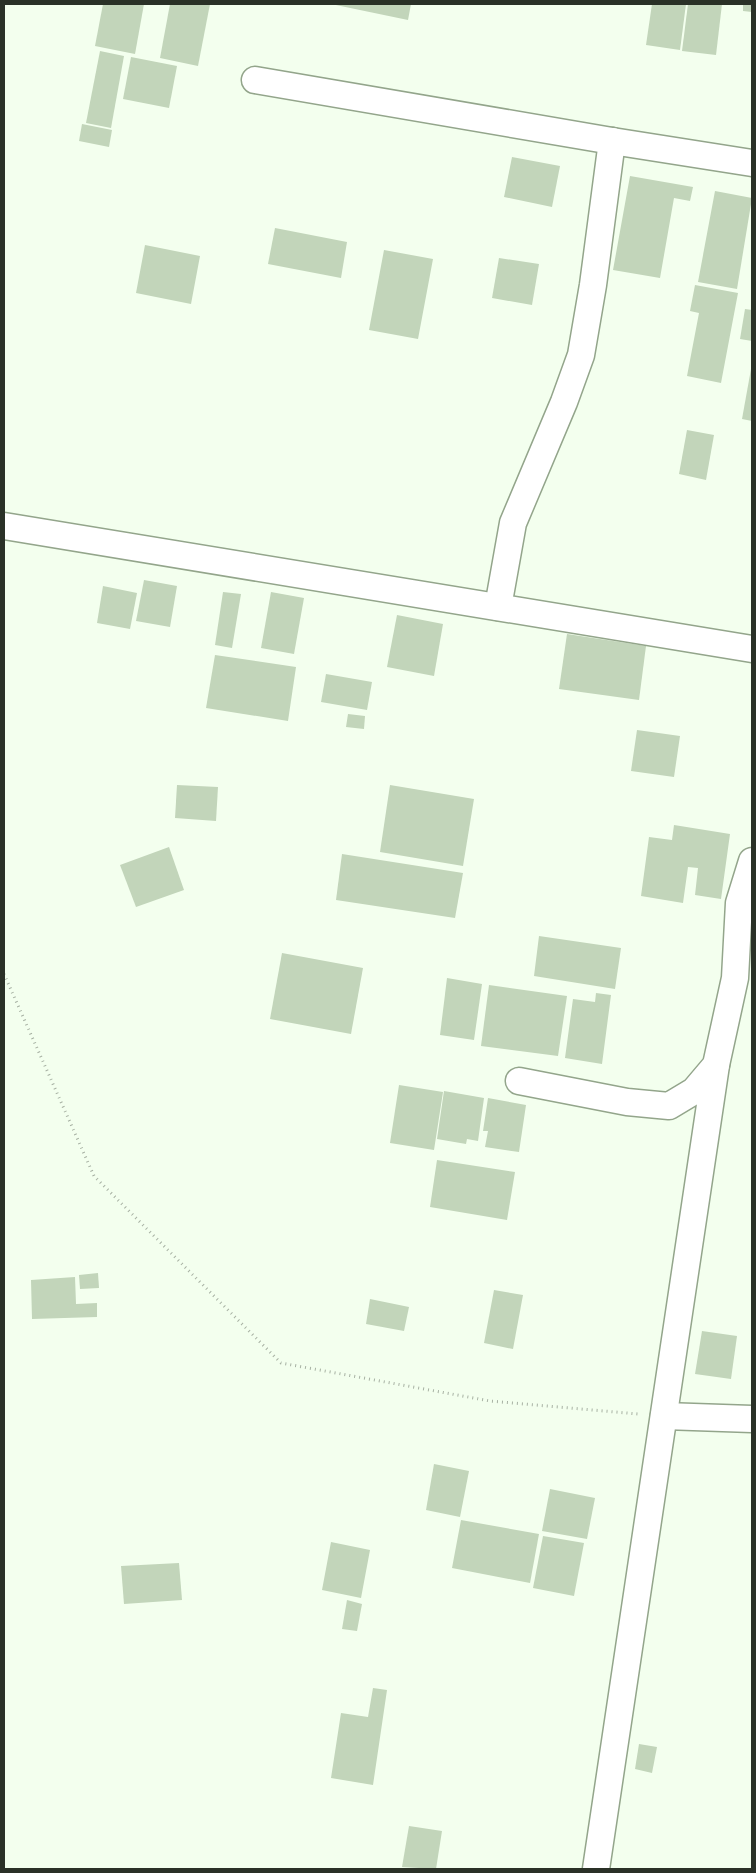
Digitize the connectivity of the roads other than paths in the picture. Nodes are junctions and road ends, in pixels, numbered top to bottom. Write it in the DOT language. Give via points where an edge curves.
graph roads {
  1 [pos="255,80"];
  2 [pos="612,141"];
  3 [pos="752,163"];
  4 [pos="4,526"];
  5 [pos="498,607"];
  6 [pos="752,649"];
  7 [pos="752,861"];
  8 [pos="716,1065"];
  9 [pos="519,1081"];
  10 [pos="664,1416"];
  11 [pos="752,1420"];
  12 [pos="596,1869"];
  1 -- 2 [label="street"];
  2 -- 3 [label="street"];
  2 -- 5 [label="street" via="581,355 512,523"];
  4 -- 5 [label="street"];
  5 -- 6 [label="street"];
  7 -- 8 [label="street" via="739,903 735,978"];
  8 -- 9 [label="street" via="694,1091 669,1106 627,1102"];
  8 -- 10 [label="street"];
  10 -- 11 [label="street"];
  10 -- 12 [label="street"];
}
